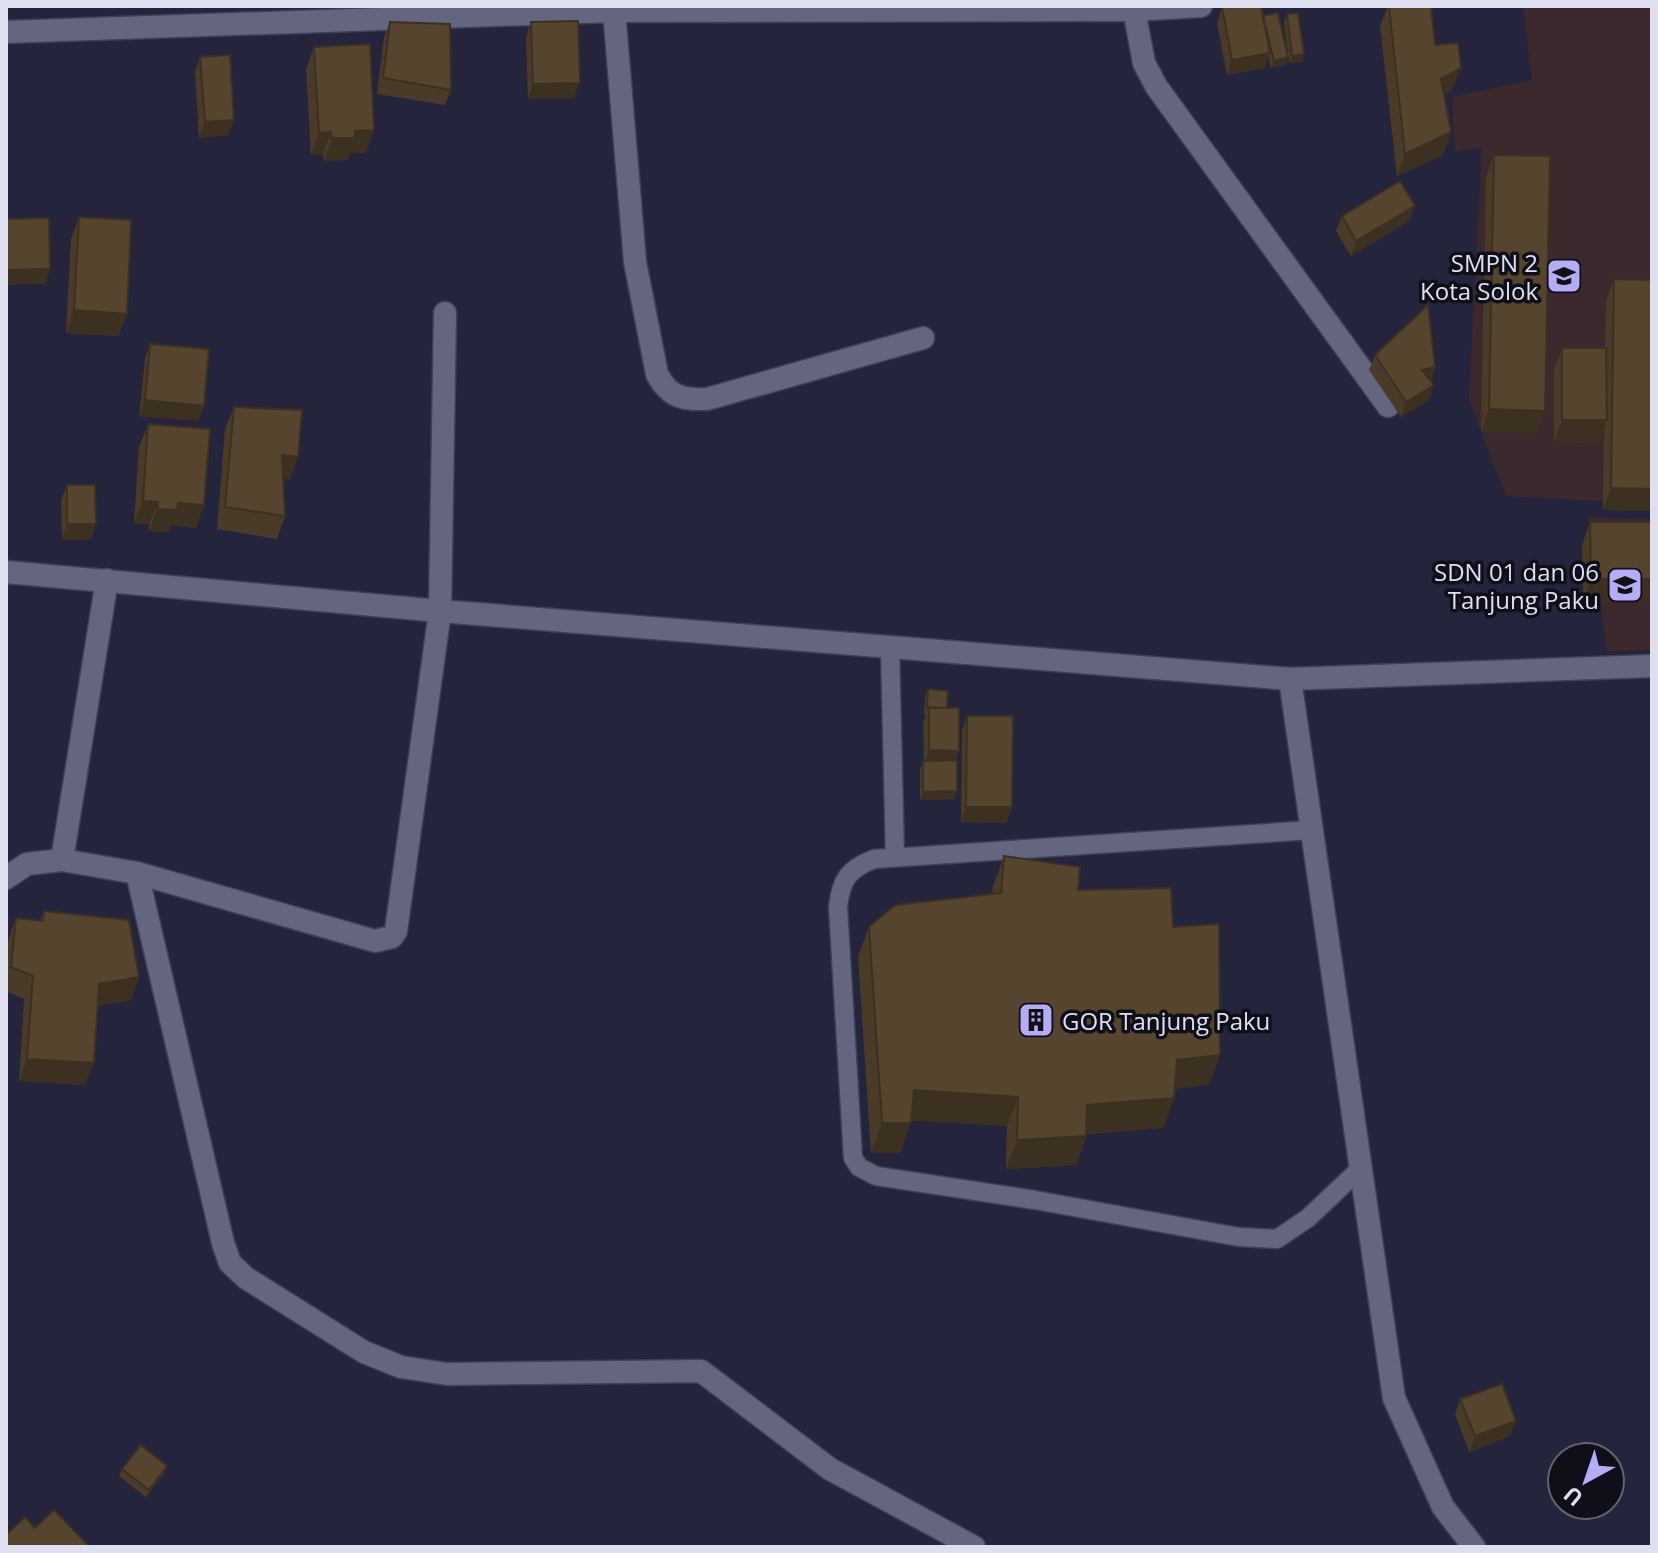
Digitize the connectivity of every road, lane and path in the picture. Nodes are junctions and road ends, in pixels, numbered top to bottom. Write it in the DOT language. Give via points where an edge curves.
graph roads {
  1 [pos="1201,6"];
  2 [pos="1134,10"];
  3 [pos="614,11"];
  4 [pos="6,32"];
  5 [pos="445,313"];
  6 [pos="923,338"];
  7 [pos="1388,406"];
  8 [pos="6,572"];
  9 [pos="107,580"];
  10 [pos="440,611"];
  11 [pos="890,647"];
  12 [pos="1652,666"];
  13 [pos="1290,679"];
  14 [pos="1312,830"];
  15 [pos="895,857"];
  16 [pos="62,860"];
  17 [pos="137,873"];
  18 [pos="6,878"];
  19 [pos="1362,1167"];
  20 [pos="974,1547"];
  21 [pos="1474,1547"];
  1 -- 2 [label="street"];
  2 -- 3 [label="street"];
  2 -- 7 [label="street" via="1144,63 1156,86"];
  3 -- 4 [label="street"];
  3 -- 6 [label="street" via="635,262 657,374 665,389 677,398 707,399"];
  5 -- 10 [label="street"];
  8 -- 9 [label="street"];
  9 -- 10 [label="street"];
  9 -- 16 [label="street"];
  10 -- 11 [label="street"];
  10 -- 17 [label="street" via="392,937 375,941"];
  11 -- 13 [label="street"];
  11 -- 15 [label="lane"];
  12 -- 13 [label="street"];
  13 -- 14 [label="street"];
  14 -- 15 [label="lane"];
  14 -- 19 [label="street"];
  15 -- 19 [label="lane" via="855,866 845,875 839,895 853,1158 866,1171 1239,1237 1277,1239 1308,1218"];
  16 -- 17 [label="street"];
  16 -- 18 [label="street" via="27,864"];
  17 -- 20 [label="street" via="223,1243 230,1263 246,1278 364,1352 401,1367 447,1374 701,1371 830,1469"];
  19 -- 21 [label="street" via="1394,1398 1443,1507"];
}
